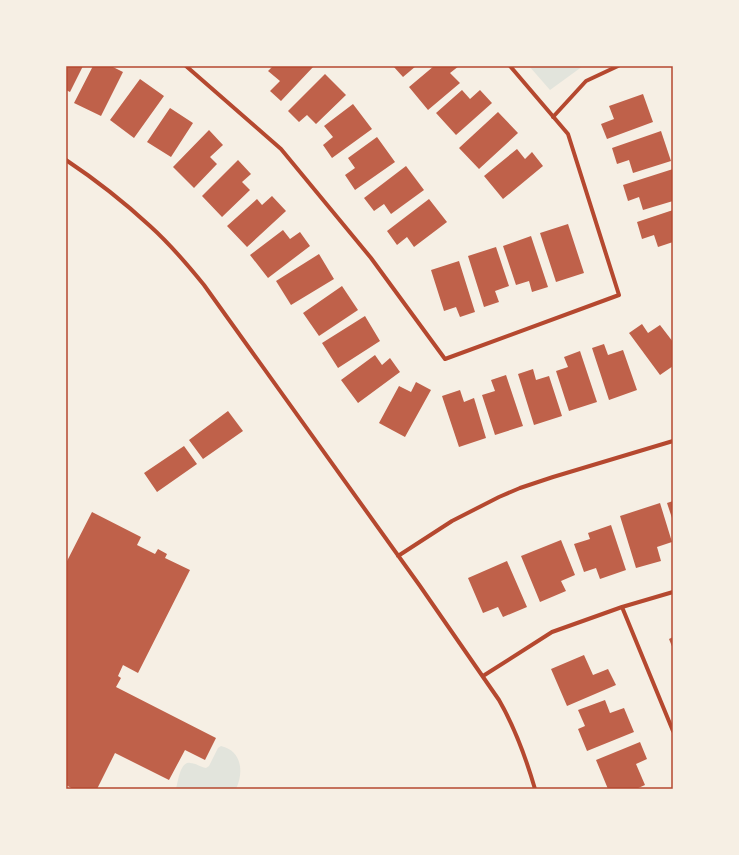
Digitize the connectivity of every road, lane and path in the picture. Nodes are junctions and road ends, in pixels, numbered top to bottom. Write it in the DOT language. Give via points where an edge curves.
graph roads {
  1 [pos="186,66"];
  2 [pos="510,66"];
  3 [pos="618,66"];
  4 [pos="553,117"];
  5 [pos="66,160"];
  6 [pos="673,441"];
  7 [pos="398,556"];
  8 [pos="673,592"];
  9 [pos="622,607"];
  10 [pos="483,676"];
  11 [pos="673,731"];
  12 [pos="536,789"];
  1 -- 4 [label="street" via="282,149 371,258 445,359 619,295 568,134"];
  2 -- 4 [label="street"];
  3 -- 4 [label="street" via="586,81"];
  5 -- 7 [label="street" via="100,183 134,212 168,243 204,285"];
  6 -- 7 [label="street" via="520,488 452,521"];
  7 -- 10 [label="street"];
  8 -- 9 [label="street"];
  9 -- 10 [label="street" via="552,632"];
  9 -- 11 [label="street"];
  10 -- 12 [label="street" via="513,728"];
}
